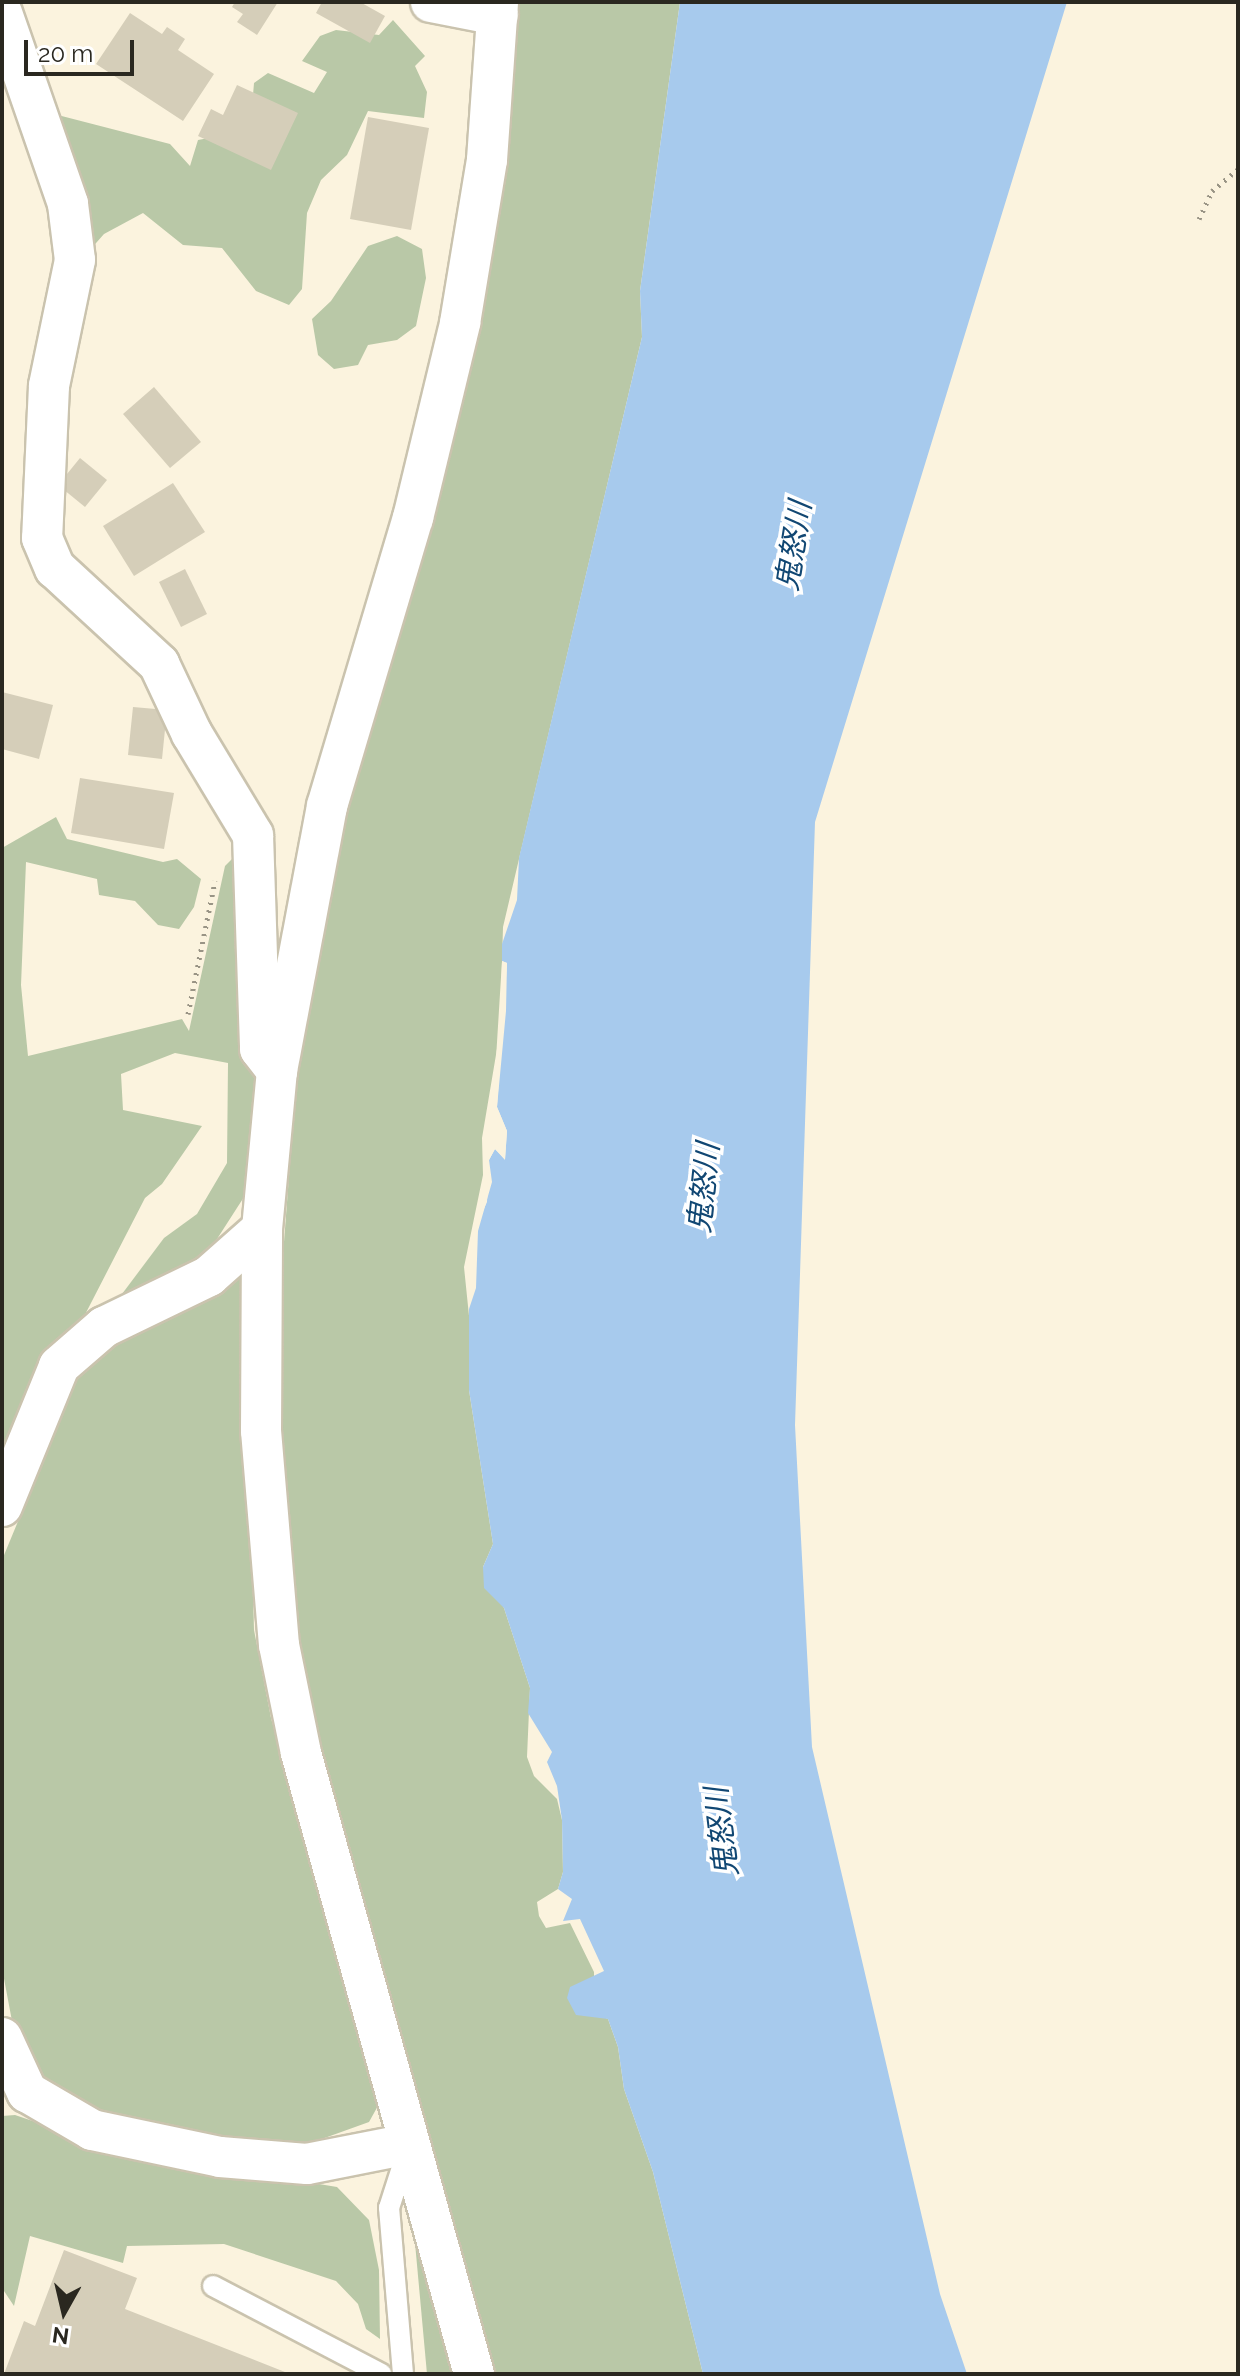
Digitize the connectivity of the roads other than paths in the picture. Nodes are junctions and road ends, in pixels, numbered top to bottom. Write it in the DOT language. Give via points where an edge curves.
graph roads {
  1 [pos="431,2"];
  2 [pos="498,8"];
  3 [pos="2,13"];
  4 [pos="277,1071"];
  5 [pos="262,1229"];
  6 [pos="2,1506"];
  7 [pos="2,2038"];
  8 [pos="409,2144"];
  9 [pos="213,2286"];
  10 [pos="381,2374"];
  11 [pos="403,2374"];
  12 [pos="474,2374"];
  1 -- 2 [label="street"];
  2 -- 4 [label="street" via="487,160 460,323 413,518 327,806"];
  3 -- 4 [label="street" via="68,204 75,260 49,386 42,538 55,568 159,664 192,734 253,835 260,1049"];
  4 -- 5 [label="street"];
  5 -- 6 [label="street" via="209,1276 104,1327 59,1366"];
  5 -- 8 [label="street" via="261,1431 279,1645 301,1753"];
  7 -- 8 [label="street" via="27,2092 92,2130 220,2157 307,2164"];
  8 -- 11 [label="lane" via="389,2208"];
  8 -- 12 [label="street"];
  9 -- 10 [label="lane"];
}
